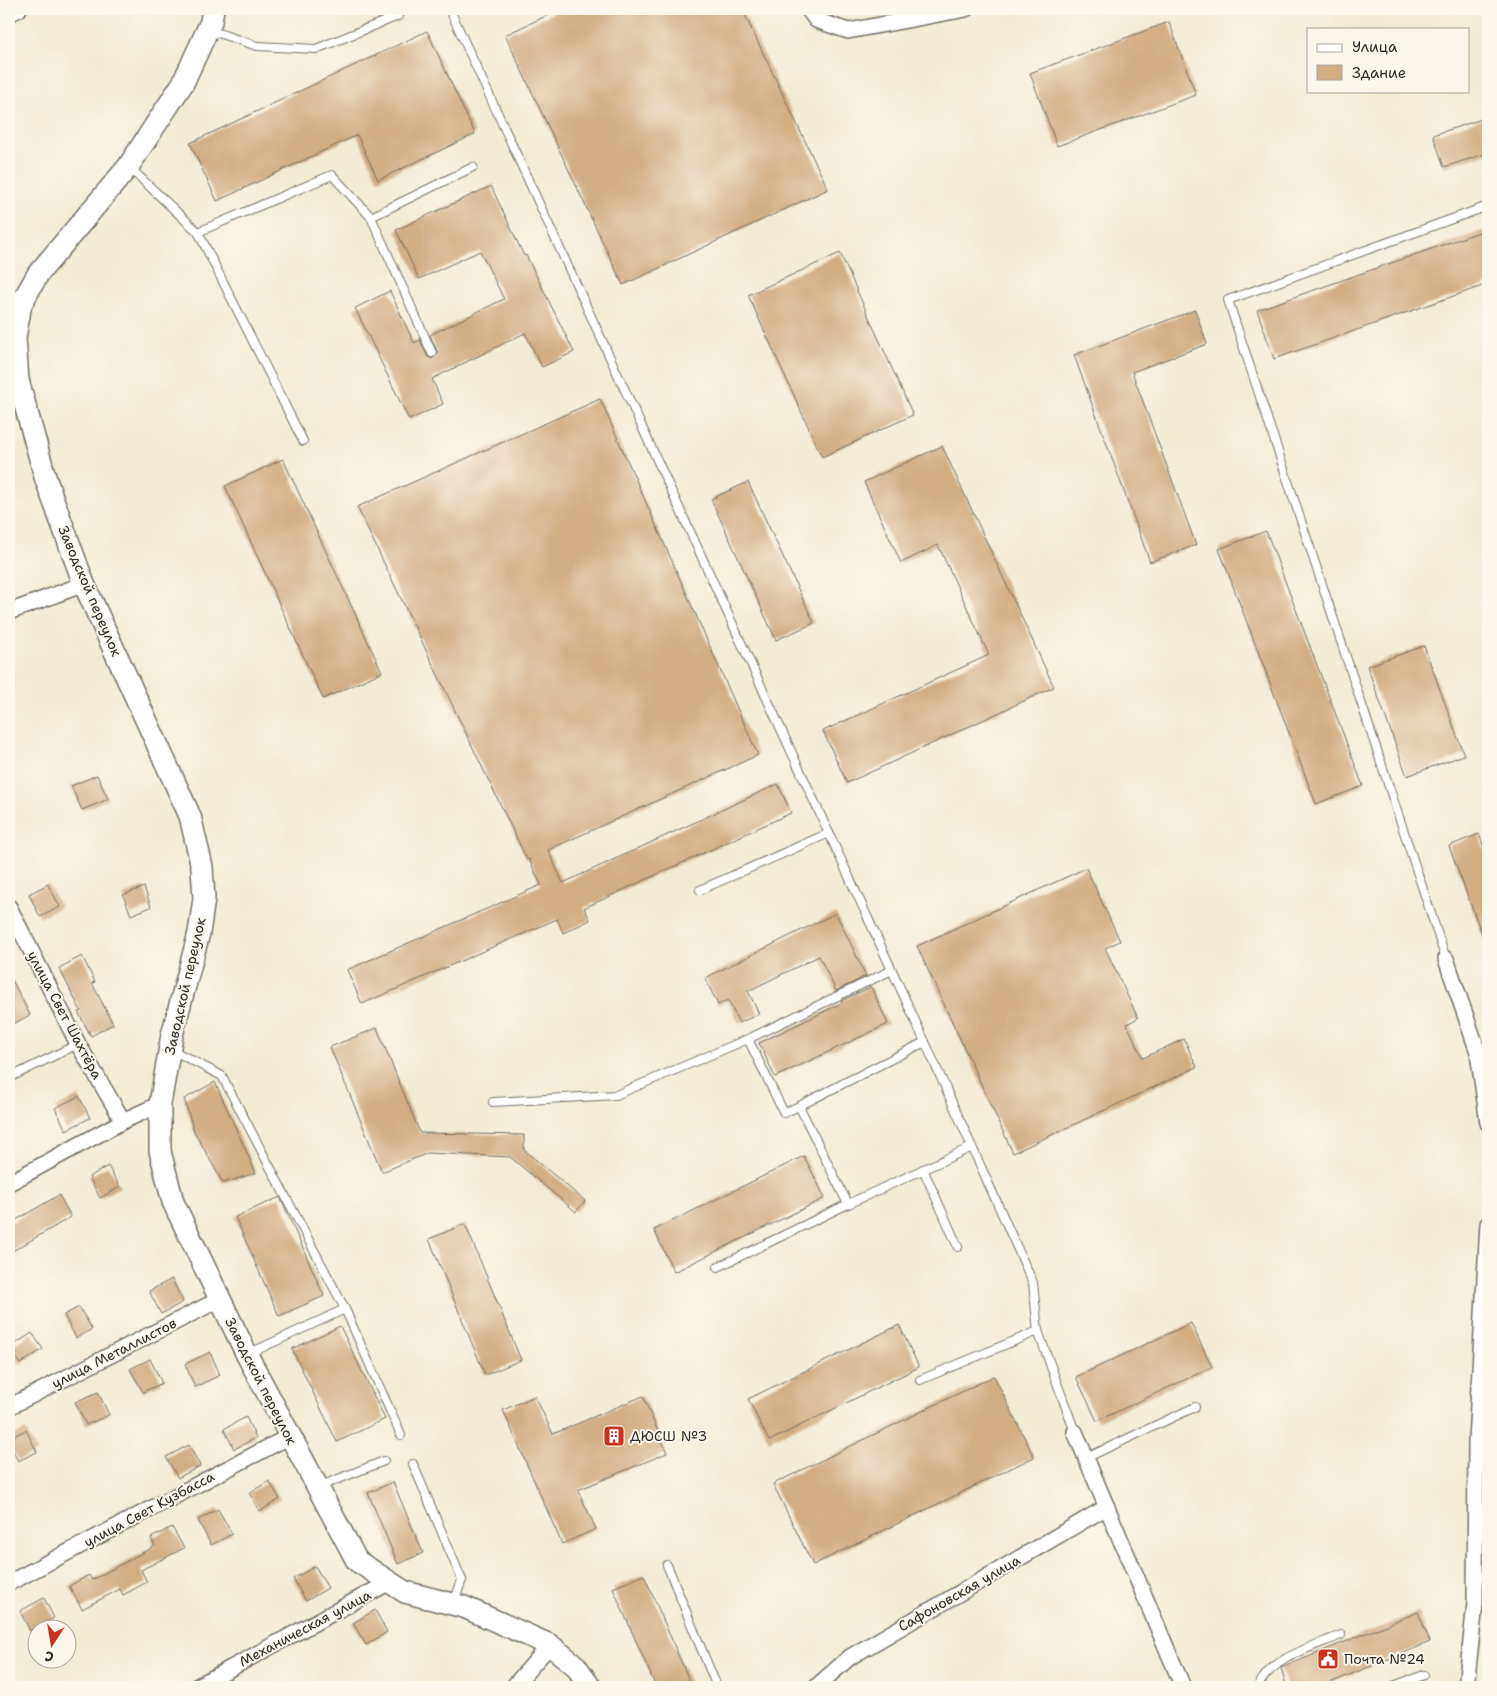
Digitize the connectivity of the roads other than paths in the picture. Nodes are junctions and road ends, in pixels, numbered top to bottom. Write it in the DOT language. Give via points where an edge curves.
graph roads {
  1 [pos="19,9"];
  2 [pos="213,9"];
  3 [pos="808,9"];
  4 [pos="966,9"];
  5 [pos="450,10"];
  6 [pos="9,14"];
  7 [pos="398,16"];
  8 [pos="208,29"];
  9 [pos="128,167"];
  10 [pos="472,167"];
  11 [pos="1488,206"];
  12 [pos="371,217"];
  13 [pos="198,232"];
  14 [pos="432,353"];
  15 [pos="303,441"];
  16 [pos="84,584"];
  17 [pos="9,612"];
  18 [pos="828,833"];
  19 [pos="700,890"];
  20 [pos="9,907"];
  21 [pos="1446,959"];
  22 [pos="892,970"];
  23 [pos="748,1039"];
  24 [pos="924,1042"];
  25 [pos="78,1044"];
  26 [pos="170,1049"];
  27 [pos="9,1078"];
  28 [pos="493,1102"];
  29 [pos="160,1104"];
  30 [pos="798,1106"];
  31 [pos="122,1121"];
  32 [pos="1488,1123"];
  33 [pos="972,1147"];
  34 [pos="923,1170"];
  35 [pos="9,1183"];
  36 [pos="848,1204"];
  37 [pos="1488,1224"];
  38 [pos="958,1247"];
  39 [pos="718,1267"];
  40 [pos="220,1299"];
  41 [pos="345,1308"];
  42 [pos="1038,1331"];
  43 [pos="247,1355"];
  44 [pos="920,1380"];
  45 [pos="9,1406"];
  46 [pos="1195,1407"];
  47 [pos="1075,1432"];
  48 [pos="401,1435"];
  49 [pos="290,1436"];
  50 [pos="1086,1458"];
  51 [pos="384,1461"];
  52 [pos="413,1464"];
  53 [pos="317,1488"];
  54 [pos="1107,1507"];
  55 [pos="667,1565"];
  56 [pos="9,1583"];
  57 [pos="388,1583"];
  58 [pos="453,1604"];
  59 [pos="1340,1635"];
  60 [pos="550,1645"];
  61 [pos="1424,1675"];
  62 [pos="196,1687"];
  63 [pos="513,1687"];
  64 [pos="590,1687"];
  65 [pos="717,1687"];
  66 [pos="816,1687"];
  67 [pos="1183,1687"];
  68 [pos="1258,1687"];
  69 [pos="1390,1687"];
  70 [pos="1466,1687"];
  1 -- 6 [label="street"];
  2 -- 8 [label="main road, Заводской переулок"];
  3 -- 4 [label="street" via="816,20 848,31"];
  5 -- 18 [label="lane"];
  7 -- 8 [label="lane" via="316,49 257,46"];
  8 -- 9 [label="main road, Заводской переулок" via="183,83"];
  9 -- 13 [label="lane"];
  9 -- 16 [label="main road, Заводской переулок" via="38,274 21,304 15,338 18,380 30,430"];
  10 -- 12 [label="lane"];
  11 -- 21 [label="lane" via="1228,300"];
  12 -- 13 [label="lane" via="332,175"];
  12 -- 14 [label="lane"];
  13 -- 15 [label="lane"];
  16 -- 17 [label="street"];
  16 -- 26 [label="main road, Заводской переулок" via="190,816 202,868 204,899 199,934"];
  18 -- 19 [label="lane"];
  18 -- 22 [label="lane"];
  20 -- 25 [label="street, улица Свет Шахтёра"];
  21 -- 32 [label="street" via="1478,1052"];
  22 -- 23 [label="lane"];
  22 -- 24 [label="lane"];
  23 -- 28 [label="lane" via="616,1095"];
  23 -- 30 [label="lane" via="784,1113"];
  24 -- 30 [label="lane"];
  24 -- 33 [label="lane"];
  25 -- 27 [label="lane"];
  25 -- 31 [label="street, улица Свет Шахтёра"];
  26 -- 29 [label="main road, Заводской переулок"];
  26 -- 41 [label="lane" via="222,1076"];
  29 -- 31 [label="street"];
  29 -- 40 [label="main road, Заводской переулок" via="160,1151 173,1202"];
  30 -- 36 [label="lane"];
  31 -- 35 [label="street"];
  33 -- 34 [label="lane"];
  33 -- 42 [label="lane" via="1033,1283"];
  34 -- 36 [label="lane"];
  34 -- 38 [label="lane"];
  36 -- 39 [label="lane"];
  37 -- 70 [label="street" via="1476,1441 1475,1604"];
  40 -- 43 [label="main road, Заводской переулок"];
  40 -- 45 [label="street, улица Металлистов"];
  41 -- 43 [label="lane"];
  41 -- 48 [label="lane"];
  42 -- 44 [label="lane"];
  42 -- 47 [label="lane"];
  43 -- 49 [label="main road, Заводской переулок"];
  46 -- 50 [label="lane"];
  47 -- 50 [label="street"];
  49 -- 53 [label="main road, Заводской переулок"];
  49 -- 56 [label="street, улица Свет Кузбасса"];
  50 -- 54 [label="street"];
  51 -- 53 [label="lane"];
  52 -- 58 [label="lane" via="462,1580"];
  53 -- 57 [label="main road, Заводской переулок" via="357,1561"];
  54 -- 66 [label="street, Сафоновская улица" via="850,1657"];
  54 -- 67 [label="street"];
  55 -- 65 [label="lane"];
  57 -- 58 [label="main road, Заводской переулок" via="405,1592"];
  57 -- 62 [label="street, Механическая улица"];
  58 -- 60 [label="main road, Заводской переулок"];
  59 -- 68 [label="lane" via="1280,1662 1264,1674"];
  60 -- 63 [label="street"];
  60 -- 64 [label="main road, Заводской переулок" via="576,1666"];
  61 -- 69 [label="lane"];
}
